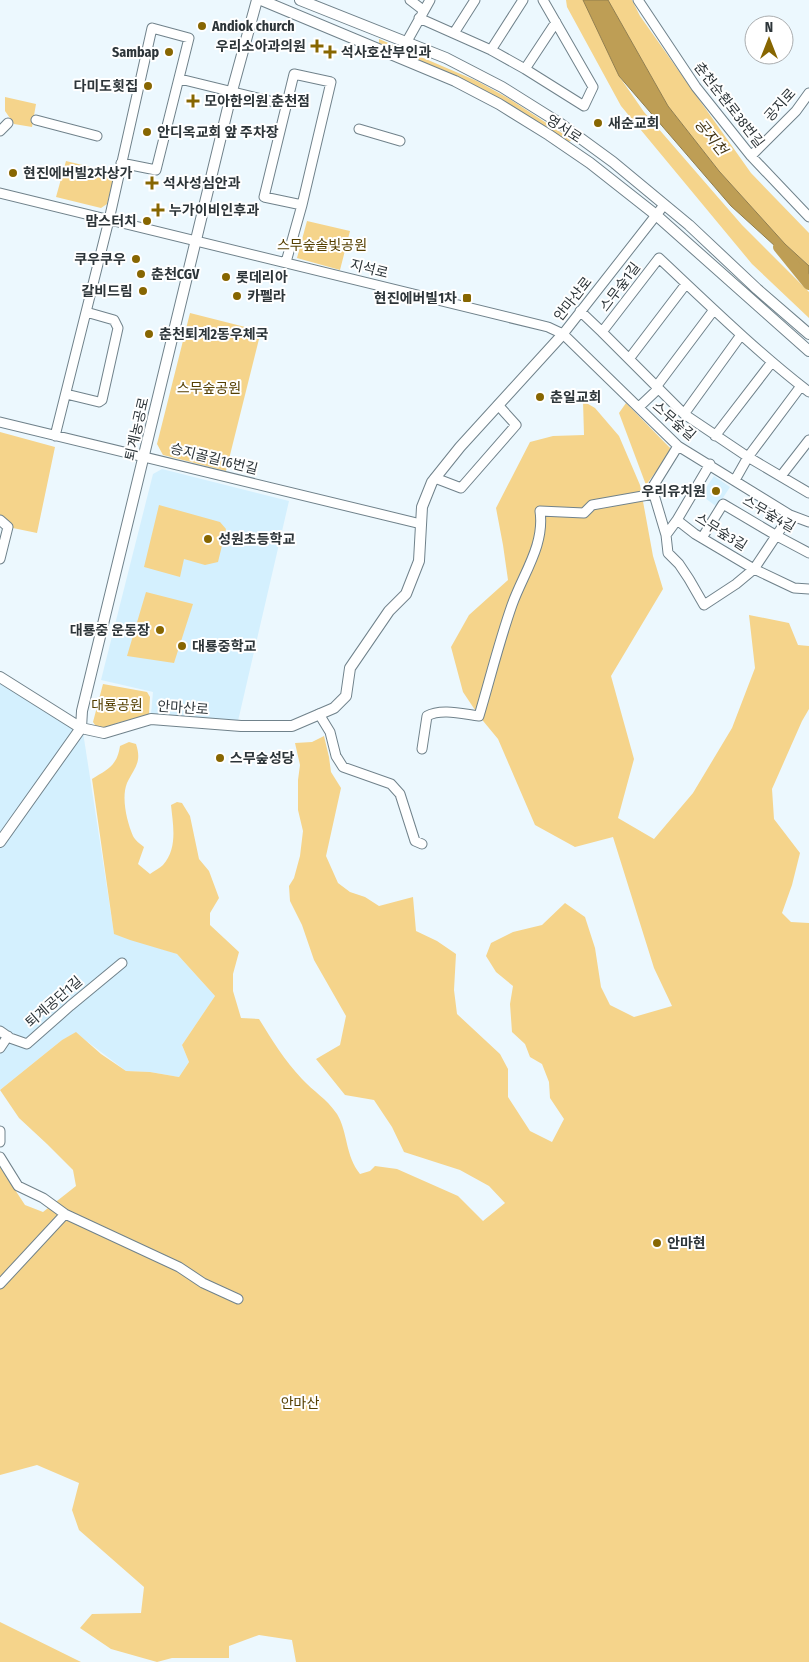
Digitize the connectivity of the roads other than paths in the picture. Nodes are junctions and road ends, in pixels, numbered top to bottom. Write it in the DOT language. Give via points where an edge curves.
graph roads {
  1 [pos="256,0"];
  2 [pos="260,0"];
  3 [pos="300,0"];
  4 [pos="410,0"];
  5 [pos="430,0"];
  6 [pos="475,0"];
  7 [pos="523,0"];
  8 [pos="543,0"];
  9 [pos="638,0"];
  10 [pos="309,2"];
  11 [pos="421,14"];
  12 [pos="338,15"];
  13 [pos="556,22"];
  14 [pos="329,29"];
  15 [pos="454,33"];
  16 [pos="406,43"];
  17 [pos="491,50"];
  18 [pos="525,69"];
  19 [pos="180,79"];
  20 [pos="232,91"];
  21 [pos="809,93"];
  22 [pos="286,105"];
  23 [pos="36,120"];
  24 [pos="8,123"];
  25 [pos="359,129"];
  26 [pos="0,131"];
  27 [pos="97,136"];
  28 [pos="400,140"];
  29 [pos="751,156"];
  30 [pos="121,163"];
  31 [pos="633,179"];
  32 [pos="622,188"];
  33 [pos="0,193"];
  34 [pos="302,205"];
  35 [pos="664,205"];
  36 [pos="656,215"];
  37 [pos="809,217"];
  38 [pos="110,220"];
  39 [pos="700,236"];
  40 [pos="195,242"];
  41 [pos="690,244"];
  42 [pos="286,262"];
  43 [pos="686,284"];
  44 [pos="580,311"];
  45 [pos="713,311"];
  46 [pos="86,312"];
  47 [pos="602,332"];
  48 [pos="563,334"];
  49 [pos="809,334"];
  50 [pos="741,335"];
  51 [pos="809,352"];
  52 [pos="629,359"];
  53 [pos="772,362"];
  54 [pos="801,386"];
  55 [pos="657,388"];
  56 [pos="809,392"];
  57 [pos="66,394"];
  58 [pos="498,405"];
  59 [pos="639,407"];
  60 [pos="684,414"];
  61 [pos="0,422"];
  62 [pos="55,436"];
  63 [pos="715,436"];
  64 [pos="809,440"];
  65 [pos="678,446"];
  66 [pos="145,456"];
  67 [pos="748,457"];
  68 [pos="710,464"];
  69 [pos="781,476"];
  70 [pos="435,478"];
  71 [pos="735,480"];
  72 [pos="809,493"];
  73 [pos="654,494"];
  74 [pos="790,515"];
  75 [pos="0,520"];
  76 [pos="677,520"];
  77 [pos="809,522"];
  78 [pos="421,524"];
  79 [pos="666,535"];
  80 [pos="777,536"];
  81 [pos="702,538"];
  82 [pos="809,553"];
  83 [pos="0,559"];
  84 [pos="754,569"];
  85 [pos="809,589"];
  86 [pos="0,677"];
  87 [pos="319,714"];
  88 [pos="82,728"];
  89 [pos="422,749"];
  90 [pos="0,842"];
  91 [pos="422,844"];
  92 [pos="122,963"];
  93 [pos="4,1034"];
  94 [pos="0,1048"];
  95 [pos="0,1131"];
  96 [pos="0,1142"];
  97 [pos="0,1157"];
  98 [pos="65,1214"];
  99 [pos="0,1284"];
  100 [pos="238,1299"];
  1 -- 20 [label="street, 퇴계농공로"];
  2 -- 14 [label="street, 영서로"];
  3 -- 10 [label="street, 영서로"];
  4 -- 11 [label="street"];
  5 -- 11 [label="street"];
  6 -- 15 [label="street"];
  7 -- 17 [label="street"];
  8 -- 13 [label="street"];
  9 -- 29 [label="street, 춘천순환로38번길" via="696,87"];
  10 -- 12 [label="street, 영서로"];
  11 -- 15 [label="street"];
  11 -- 16 [label="street"];
  12 -- 14 [label="street" via="327,18"];
  12 -- 16 [label="street, 영서로"];
  13 -- 18 [label="street"];
  13 -- 18 [label="street" via="593,87 584,106"];
  14 -- 32 [label="street, 영서로" via="455,81 499,104 590,163"];
  15 -- 17 [label="street"];
  16 -- 31 [label="street, 영서로" via="446,58 502,87 561,124"];
  17 -- 18 [label="street"];
  19 -- 20 [label="street"];
  19 -- 30 [label="street" via="156,170"];
  19 -- 30 [label="street" via="189,38 152,28"];
  20 -- 22 [label="street"];
  20 -- 40 [label="street, 퇴계농공로"];
  21 -- 29 [label="street, 공지로" via="796,111"];
  22 -- 34 [label="street" via="264,197"];
  22 -- 34 [label="street" via="294,74 331,82"];
  23 -- 27 [label="street"];
  24 -- 26 [label="street"];
  25 -- 28 [label="street"];
  29 -- 37 [label="street, 춘천순환로38번길"];
  30 -- 38 [label="street"];
  31 -- 32 [label="street" via="632,186"];
  31 -- 35 [label="street, 영서로"];
  32 -- 36 [label="street, 영서로"];
  33 -- 38 [label="street, 지석로"];
  34 -- 42 [label="street"];
  35 -- 36 [label="street, 안마산로"];
  35 -- 39 [label="street, 영서로"];
  36 -- 41 [label="street, 영서로"];
  36 -- 44 [label="street, 안마산로"];
  38 -- 40 [label="street, 지석로"];
  38 -- 46 [label="street"];
  39 -- 41 [label="street" via="692,236"];
  39 -- 49 [label="street, 영서로"];
  40 -- 42 [label="street, 지석로"];
  40 -- 66 [label="street, 퇴계농공로"];
  41 -- 51 [label="street, 영서로"];
  42 -- 48 [label="street, 지석로" via="548,327"];
  43 -- 45 [label="street, 스무숲1길"];
  43 -- 47 [label="street, 스무숲1길" via="659,258"];
  43 -- 52 [label="street"];
  44 -- 47 [label="street"];
  44 -- 48 [label="street, 안마산로"];
  45 -- 50 [label="street, 스무숲1길"];
  45 -- 55 [label="street"];
  46 -- 57 [label="street"];
  46 -- 57 [label="street" via="114,320 118,328 102,400"];
  47 -- 52 [label="street, 스무숲1길"];
  48 -- 58 [label="street, 안마산로"];
  48 -- 59 [label="street, 스무숲길"];
  50 -- 53 [label="street, 스무숲1길"];
  50 -- 60 [label="street"];
  52 -- 55 [label="street, 스무숲1길"];
  53 -- 54 [label="street, 스무숲1길"];
  53 -- 63 [label="street"];
  54 -- 56 [label="street, 스무숲1길"];
  54 -- 67 [label="street"];
  55 -- 59 [label="street"];
  55 -- 60 [label="street, 스무숲1길"];
  57 -- 62 [label="street"];
  58 -- 70 [label="street, 안마산로"];
  58 -- 70 [label="street" via="516,426 461,488"];
  59 -- 65 [label="street, 스무숲길"];
  60 -- 63 [label="street, 스무숲1길"];
  61 -- 62 [label="street, 승지골길16번길"];
  62 -- 66 [label="street, 승지골길16번길"];
  63 -- 67 [label="street, 스무숲1길"];
  64 -- 69 [label="street"];
  65 -- 68 [label="street, 스무숲길"];
  65 -- 73 [label="street" via="652,488"];
  66 -- 78 [label="street, 승지골길16번길"];
  66 -- 88 [label="street, 퇴계농공로" via="82,711"];
  67 -- 69 [label="street, 스무숲1길"];
  67 -- 71 [label="street"];
  68 -- 71 [label="street, 스무숲길"];
  68 -- 76 [label="street, 스무숲3길"];
  69 -- 72 [label="street, 스무숲1길"];
  70 -- 78 [label="street, 안마산로" via="422,507"];
  71 -- 74 [label="street, 스무숲길"];
  73 -- 79 [label="street"];
  73 -- 89 [label="street" via="592,505 584,513 540,511 542,523 538,543 512,605 479,716 446,712 426,716"];
  74 -- 77 [label="street, 스무숲길"];
  74 -- 80 [label="street"];
  75 -- 83 [label="street" via="8,527"];
  76 -- 79 [label="street"];
  76 -- 81 [label="street, 스무숲3길"];
  78 -- 87 [label="street, 안마산로" via="419,561 406,594 389,611 350,668 346,696 334,708"];
  79 -- 84 [label="street" via="668,553 679,564 704,605"];
  80 -- 81 [label="street, 스무숲4길" via="723,504"];
  80 -- 82 [label="street, 스무숲4길"];
  80 -- 84 [label="street"];
  81 -- 84 [label="street, 스무숲3길"];
  84 -- 85 [label="street, 스무숲3길" via="794,588"];
  86 -- 88 [label="street, 안마산로"];
  87 -- 88 [label="street, 안마산로" via="292,726 241,726 151,719 104,733"];
  87 -- 91 [label="street" via="330,732 336,756 343,767 392,784 400,794 415,841"];
  88 -- 90 [label="street"];
  92 -- 93 [label="street, 퇴계공단1길" via="27,1044"];
  93 -- 94 [label="street"];
  95 -- 96 [label="street"];
  97 -- 98 [label="street" via="18,1186"];
  98 -- 99 [label="street"];
  98 -- 100 [label="street" via="179,1267 203,1283"];
}
